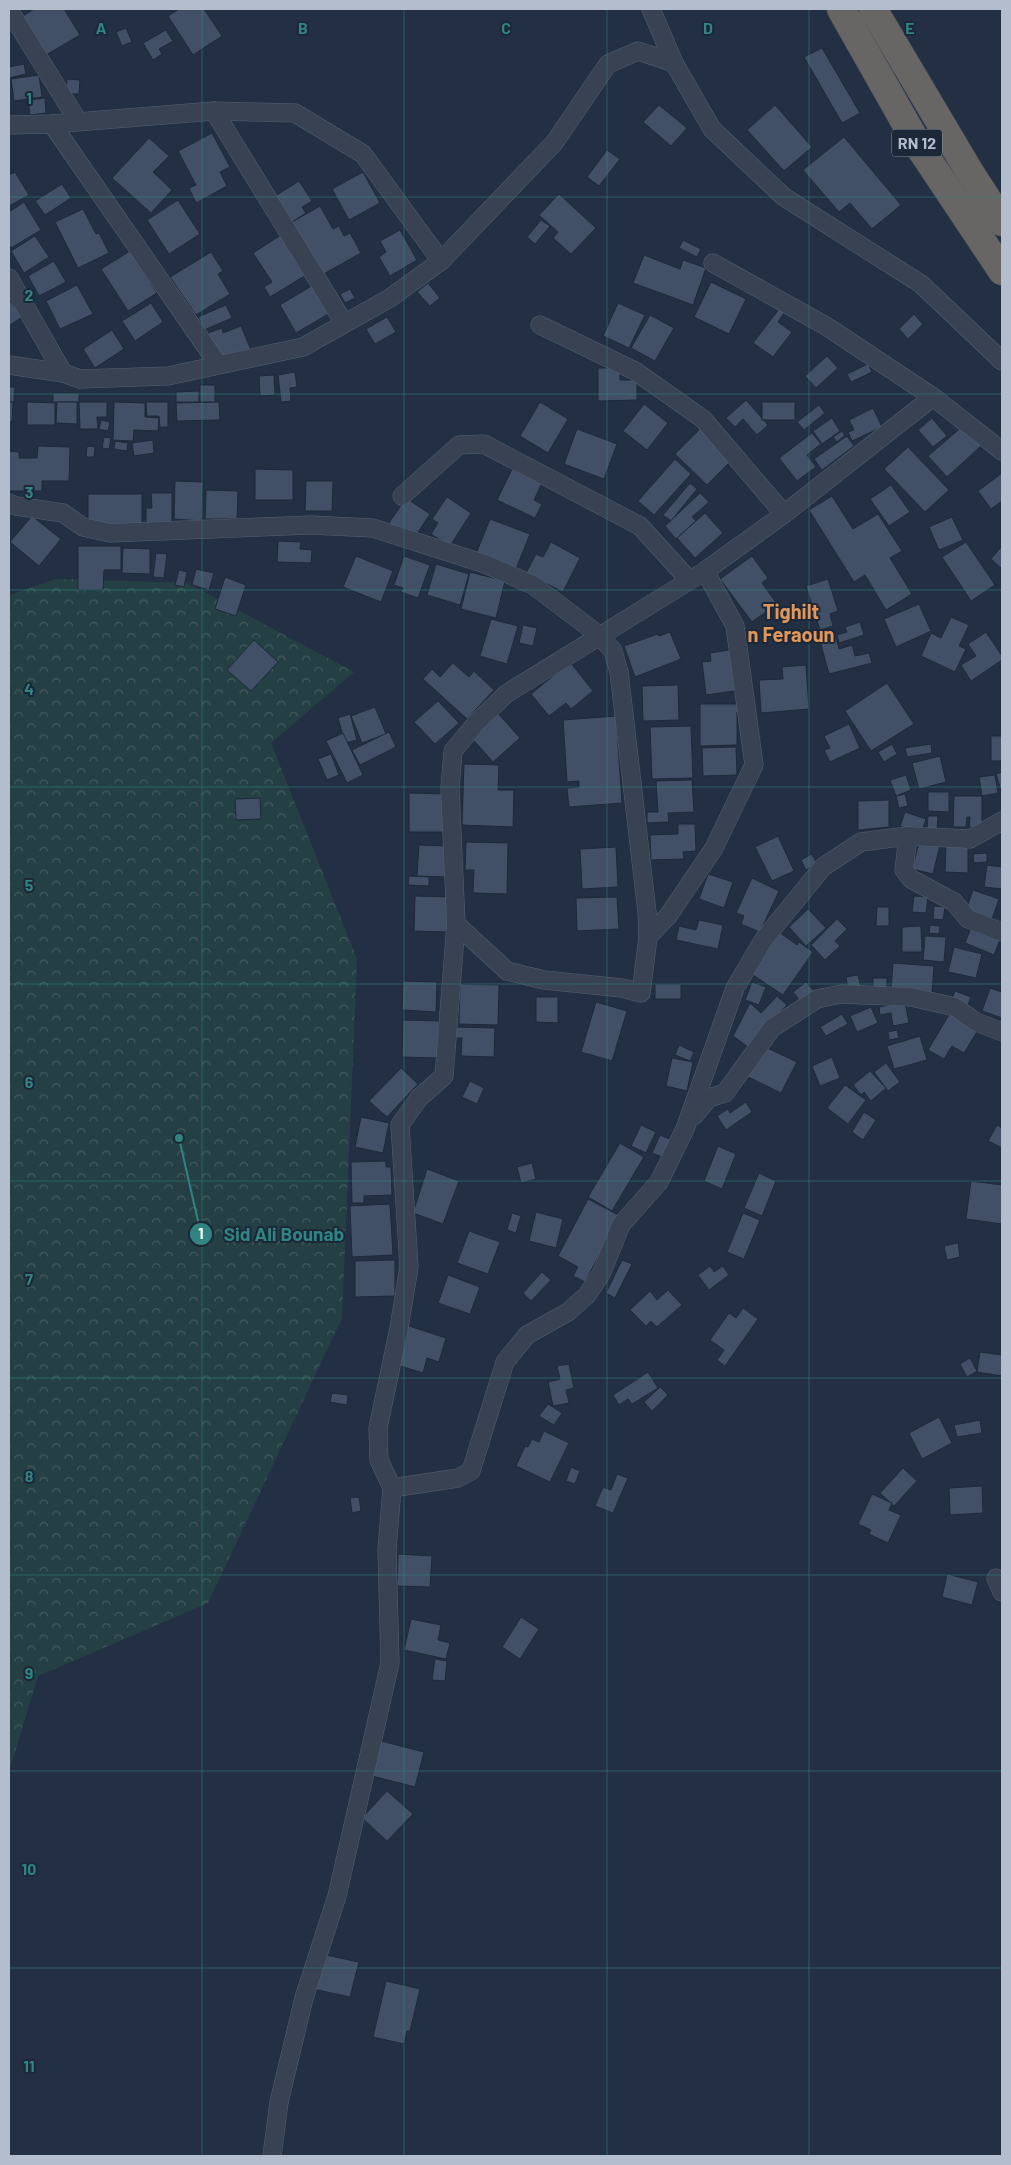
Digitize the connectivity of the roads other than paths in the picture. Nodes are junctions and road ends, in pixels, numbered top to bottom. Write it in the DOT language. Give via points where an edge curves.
graph roads {
  1 [pos="651,9"];
  2 [pos="841,9"];
  3 [pos="873,9"];
  4 [pos="9,10"];
  5 [pos="674,62"];
  6 [pos="214,111"];
  7 [pos="78,121"];
  8 [pos="52,124"];
  9 [pos="9,125"];
  10 [pos="1002,222"];
  11 [pos="441,261"];
  12 [pos="713,263"];
  13 [pos="1002,271"];
  14 [pos="9,278"];
  15 [pos="344,323"];
  16 [pos="540,325"];
  17 [pos="1002,361"];
  18 [pos="218,364"];
  19 [pos="9,365"];
  20 [pos="63,373"];
  21 [pos="933,397"];
  22 [pos="1002,451"];
  23 [pos="402,496"];
  24 [pos="9,503"];
  25 [pos="784,514"];
  26 [pos="705,571"];
  27 [pos="689,580"];
  28 [pos="599,635"];
  29 [pos="1002,821"];
  30 [pos="908,836"];
  31 [pos="456,924"];
  32 [pos="1002,932"];
  33 [pos="648,937"];
  34 [pos="1002,1032"];
  35 [pos="685,1129"];
  36 [pos="392,1488"];
  37 [pos="272,2156"];
  1 -- 5 [label="street"];
  2 -- 13 [label="highway, RN 12" via="918,145"];
  3 -- 10 [label="highway, RN 12"];
  4 -- 7 [label="street"];
  5 -- 11 [label="street" via="638,52 608,64 554,144"];
  5 -- 17 [label="street" via="712,129 784,198 921,284"];
  6 -- 7 [label="street"];
  6 -- 11 [label="street" via="295,113 364,154"];
  6 -- 15 [label="street"];
  7 -- 8 [label="street"];
  8 -- 9 [label="street"];
  8 -- 18 [label="street"];
  11 -- 15 [label="street" via="390,298"];
  12 -- 21 [label="street" via="826,326"];
  14 -- 20 [label="street"];
  15 -- 18 [label="street" via="303,347"];
  16 -- 25 [label="street" via="635,371 703,419"];
  18 -- 20 [label="street" via="168,376 80,379"];
  19 -- 20 [label="street"];
  21 -- 22 [label="street"];
  21 -- 25 [label="street"];
  23 -- 27 [label="street" via="458,445 484,444 640,526"];
  24 -- 28 [label="street" via="63,513 83,528 110,533 311,525 373,528 485,564 533,585"];
  25 -- 26 [label="street"];
  26 -- 27 [label="street"];
  26 -- 33 [label="street" via="735,626 754,765 714,848 668,916"];
  27 -- 28 [label="street"];
  28 -- 31 [label="street" via="506,694 453,751 450,788"];
  28 -- 33 [label="street" via="613,651 618,672"];
  29 -- 30 [label="street" via="970,839"];
  30 -- 32 [label="street" via="904,870 911,879 954,902 968,919"];
  30 -- 35 [label="street" via="861,842 823,867 764,939 735,988"];
  31 -- 33 [label="street" via="507,971 544,980 641,993"];
  31 -- 36 [label="street" via="444,1076 419,1098 400,1125 409,1267 378,1428 379,1460"];
  34 -- 35 [label="street" via="976,1022 955,1007 911,997 841,994 817,999 772,1028 725,1093 709,1098"];
  35 -- 36 [label="street" via="659,1182 621,1225 601,1274 586,1295 568,1312 527,1335 505,1362 471,1471 458,1478"];
  36 -- 37 [label="street" via="386,1550 390,1663 337,1896 304,1998 279,2102"];
}
